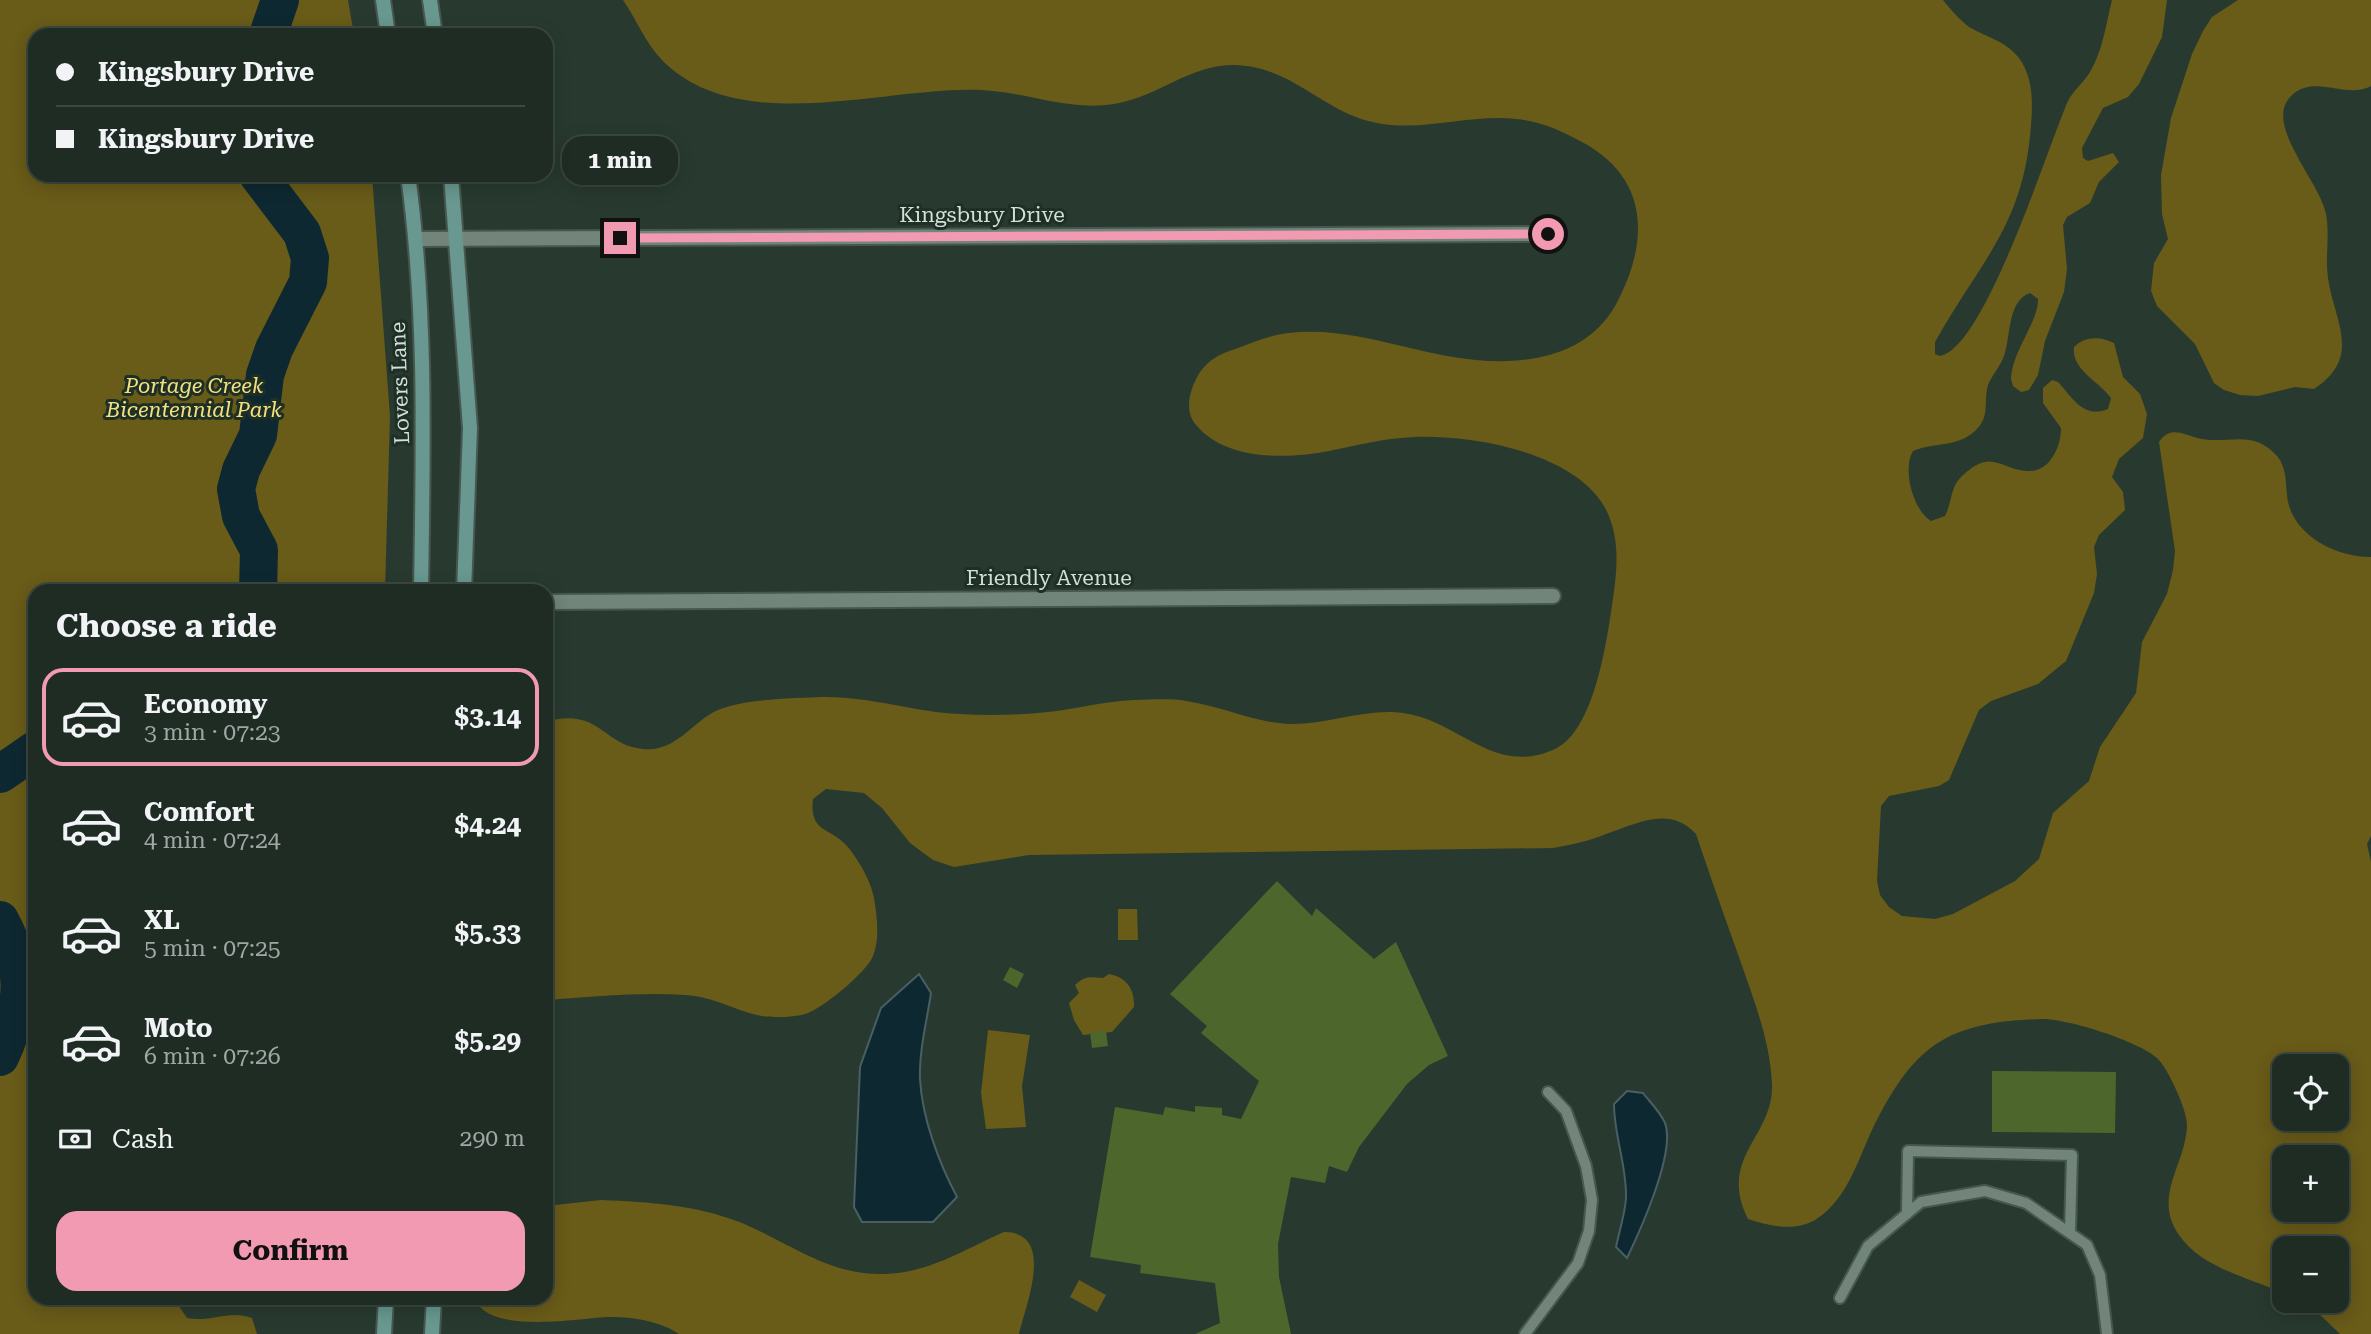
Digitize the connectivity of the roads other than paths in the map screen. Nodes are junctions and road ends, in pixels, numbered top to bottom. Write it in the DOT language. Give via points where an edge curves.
graph roads {
  1 [pos="383,0"];
  2 [pos="430,0"];
  3 [pos="387,28"];
  4 [pos="434,28"];
  5 [pos="409,182"];
  6 [pos="452,182"];
  7 [pos="1548,234"];
  8 [pos="417,239"];
  9 [pos="457,239"];
  10 [pos="421,584"];
  11 [pos="464,584"];
  12 [pos="1553,596"];
  13 [pos="553,601"];
  14 [pos="1548,1092"];
  15 [pos="1907,1214"];
  16 [pos="2070,1233"];
  17 [pos="1840,1298"];
  18 [pos="386,1305"];
  19 [pos="433,1305"];
  20 [pos="384,1334"];
  21 [pos="432,1334"];
  22 [pos="1525,1334"];
  23 [pos="2107,1334"];
  1 -- 3 [label="street"];
  2 -- 4 [label="street"];
  5 -- 8 [label="street, Lovers Lane"];
  6 -- 9 [label="street"];
  7 -- 9 [label="street, Kingsbury Drive"];
  8 -- 9 [label="street, Kingsbury Drive"];
  8 -- 10 [label="street, Lovers Lane" via="424,432"];
  9 -- 11 [label="street" via="470,428"];
  12 -- 13 [label="street, Friendly Avenue"];
  14 -- 22 [label="lane" via="1566,1111 1586,1166 1592,1199 1589,1231 1578,1263"];
  15 -- 16 [label="lane" via="1922,1202 1985,1191 2026,1203"];
  15 -- 16 [label="lane" via="1908,1151 2072,1155"];
  15 -- 17 [label="lane" via="1868,1246"];
  16 -- 23 [label="lane" via="2087,1245 2100,1275"];
  18 -- 20 [label="street"];
  19 -- 21 [label="street"];
}
